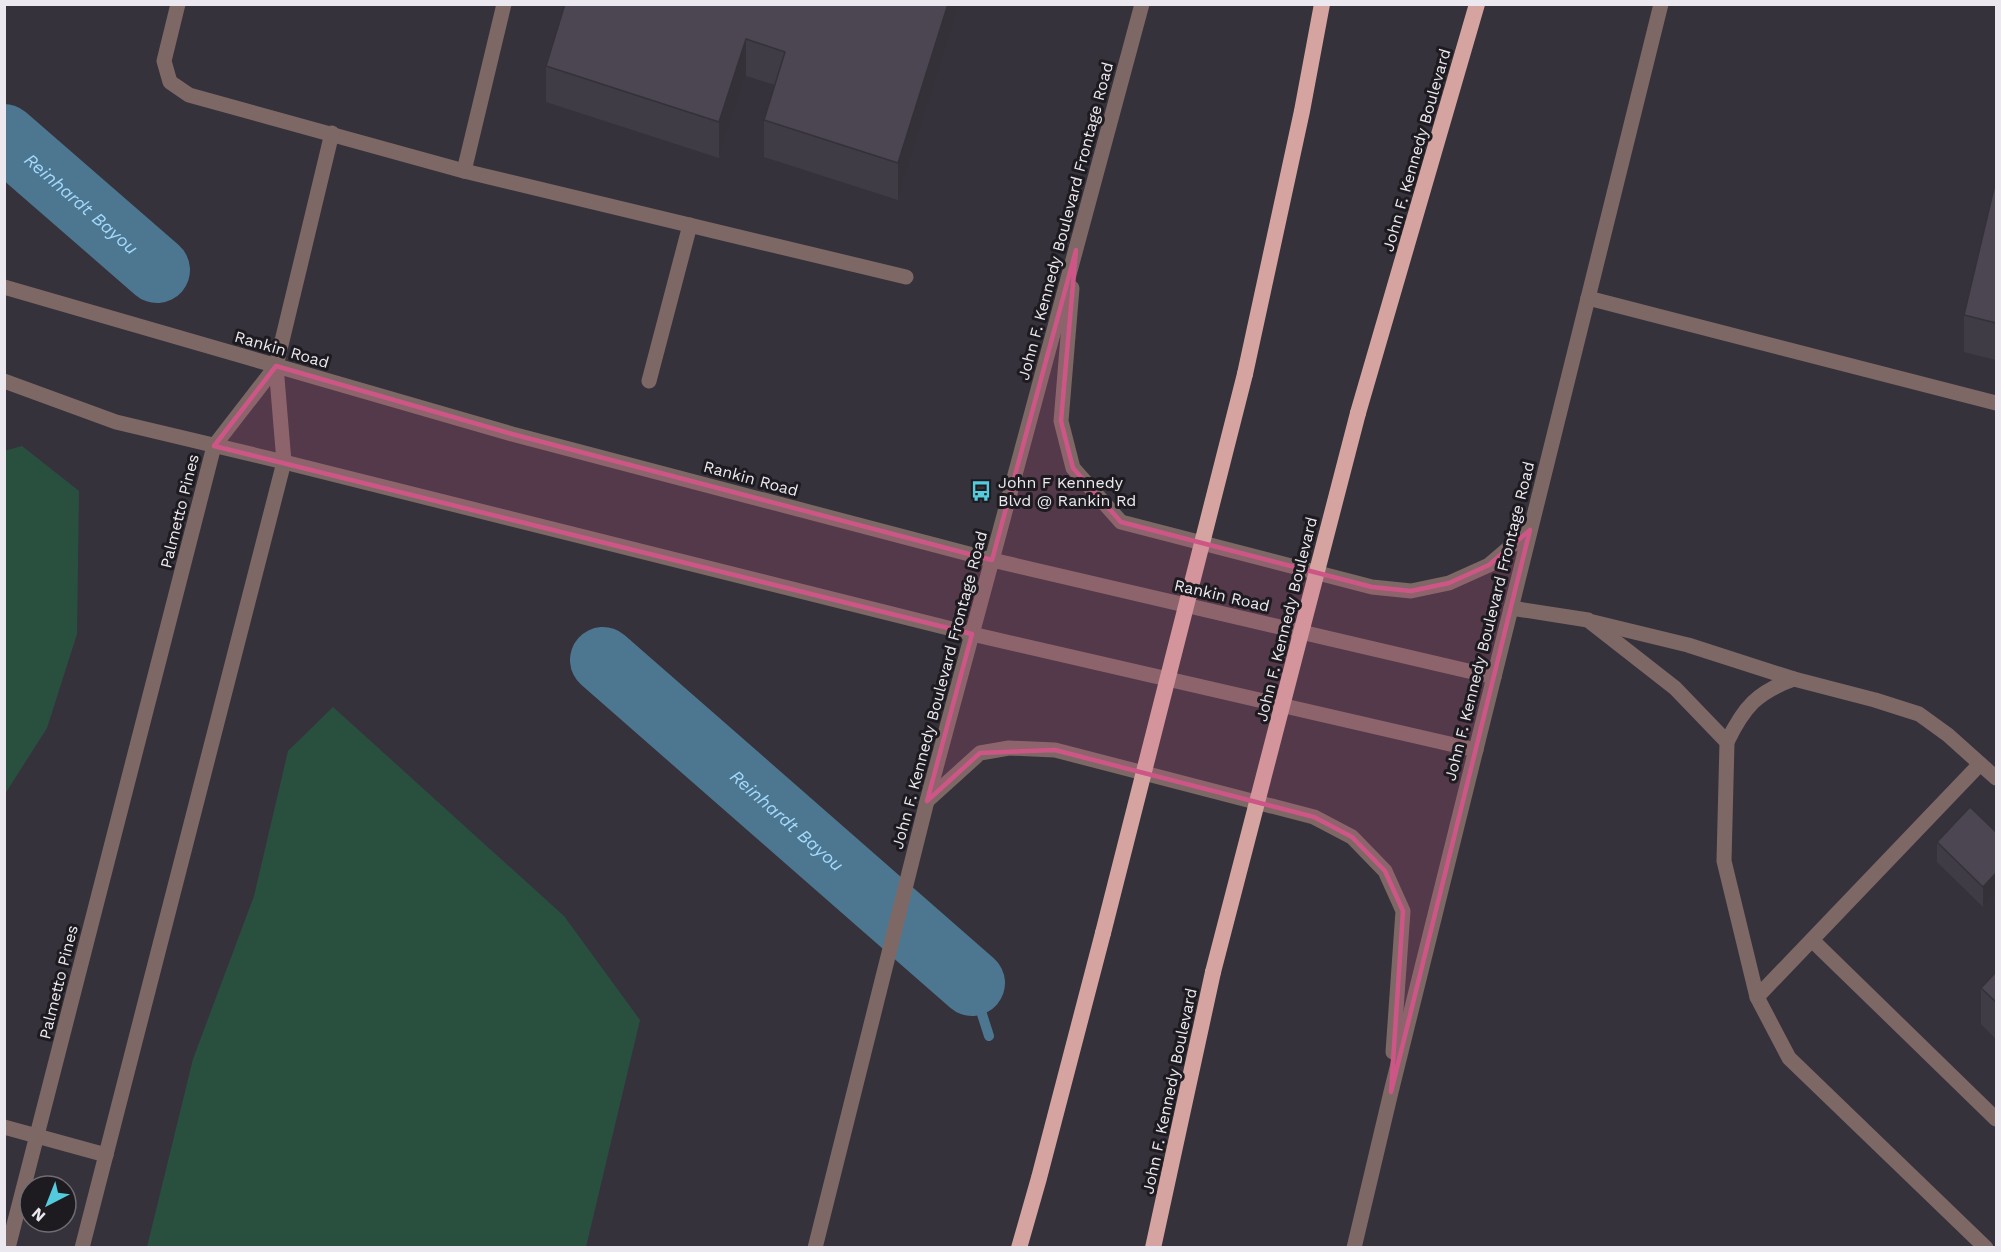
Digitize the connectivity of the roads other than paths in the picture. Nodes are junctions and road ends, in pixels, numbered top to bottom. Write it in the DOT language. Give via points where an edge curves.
graph roads {
  1 [pos="178,4"];
  2 [pos="504,4"];
  3 [pos="1142,4"];
  4 [pos="1322,4"];
  5 [pos="1477,4"];
  6 [pos="1661,4"];
  7 [pos="332,133"];
  8 [pos="464,171"];
  9 [pos="690,225"];
  10 [pos="1076,250"];
  11 [pos="906,277"];
  12 [pos="4,287"];
  13 [pos="1588,298"];
  14 [pos="276,366"];
  15 [pos="4,381"];
  16 [pos="649,381"];
  17 [pos="1996,403"];
  18 [pos="214,446"];
  19 [pos="284,462"];
  20 [pos="1530,530"];
  21 [pos="992,560"];
  22 [pos="1511,608"];
  23 [pos="1588,620"];
  24 [pos="972,634"];
  25 [pos="1494,677"];
  26 [pos="1794,679"];
  27 [pos="1727,742"];
  28 [pos="1476,750"];
  29 [pos="1980,764"];
  30 [pos="1996,778"];
  31 [pos="927,801"];
  32 [pos="1812,940"];
  33 [pos="1757,997"];
  34 [pos="1391,1092"];
  35 [pos="1996,1119"];
  36 [pos="4,1127"];
  37 [pos="37,1136"];
  38 [pos="106,1155"];
  39 [pos="1039,1178"];
  40 [pos="8,1248"];
  41 [pos="82,1248"];
  42 [pos="815,1248"];
  43 [pos="1010,1248"];
  44 [pos="1019,1248"];
  45 [pos="1153,1248"];
  46 [pos="1354,1248"];
  47 [pos="1986,1248"];
  1 -- 7 [label="street" via="164,60 170,82 189,95"];
  2 -- 8 [label="street"];
  3 -- 10 [label="street, John F. Kennedy Boulevard Frontage Road"];
  4 -- 39 [label="highway, bridge" via="1245,374"];
  5 -- 45 [label="highway, John F. Kennedy Boulevard, bridge" via="1358,413 1213,972"];
  6 -- 13 [label="street, John F. Kennedy Boulevard Frontage Road"];
  7 -- 8 [label="street"];
  7 -- 14 [label="street"];
  8 -- 9 [label="street"];
  9 -- 11 [label="street"];
  9 -- 16 [label="street"];
  10 -- 20 [label="street" via="1061,421 1073,468 1121,522 1372,587 1411,591 1449,583 1489,565"];
  10 -- 21 [label="street, John F. Kennedy Boulevard Frontage Road"];
  12 -- 14 [label="street, Rankin Road"];
  13 -- 17 [label="street"];
  13 -- 20 [label="street, John F. Kennedy Boulevard Frontage Road"];
  14 -- 18 [label="street, Palmetto Pines"];
  14 -- 19 [label="street"];
  14 -- 21 [label="street, Rankin Road" via="512,434"];
  15 -- 18 [label="street" via="116,422"];
  18 -- 19 [label="street"];
  18 -- 37 [label="street, Palmetto Pines"];
  19 -- 24 [label="street"];
  19 -- 38 [label="street"];
  20 -- 22 [label="street, John F. Kennedy Boulevard Frontage Road"];
  21 -- 24 [label="street, John F. Kennedy Boulevard Frontage Road"];
  21 -- 25 [label="street, Rankin Road"];
  22 -- 23 [label="street"];
  22 -- 25 [label="street, John F. Kennedy Boulevard Frontage Road"];
  23 -- 26 [label="street" via="1688,645"];
  23 -- 27 [label="street" via="1675,688"];
  24 -- 28 [label="street"];
  24 -- 31 [label="street, John F. Kennedy Boulevard Frontage Road"];
  25 -- 28 [label="street, John F. Kennedy Boulevard Frontage Road"];
  26 -- 27 [label="street" via="1772,687 1753,701"];
  26 -- 29 [label="street" via="1919,714"];
  27 -- 33 [label="street" via="1724,861"];
  28 -- 34 [label="street, John F. Kennedy Boulevard Frontage Road"];
  29 -- 30 [label="street"];
  29 -- 32 [label="street"];
  31 -- 34 [label="street" via="980,753 1009,748 1055,750 1314,817 1353,837 1385,871 1403,911"];
  31 -- 42 [label="street, John F. Kennedy Boulevard Frontage Road"];
  32 -- 33 [label="street"];
  32 -- 35 [label="street"];
  33 -- 47 [label="street" via="1789,1058"];
  34 -- 46 [label="street, John F. Kennedy Boulevard Frontage Road"];
  36 -- 37 [label="street"];
  37 -- 38 [label="street"];
  37 -- 40 [label="street, Palmetto Pines"];
  38 -- 41 [label="street"];
  39 -- 43 [label="highway"];
  39 -- 44 [label="highway"];
}
